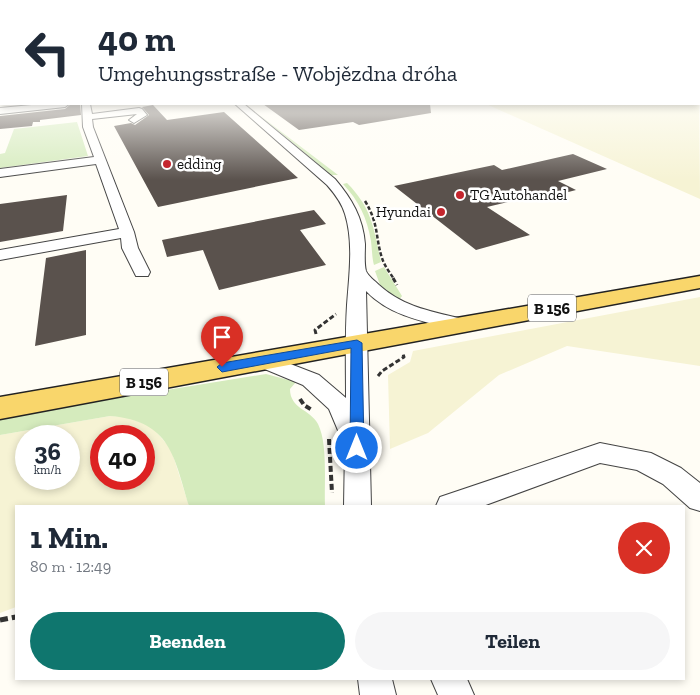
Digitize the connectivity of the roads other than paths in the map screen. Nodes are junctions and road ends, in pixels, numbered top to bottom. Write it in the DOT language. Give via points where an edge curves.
graph roads {
  1 [pos="92,115"];
  2 [pos="141,115"];
  3 [pos="253,115"];
  4 [pos="86,116"];
  5 [pos="134,120"];
  6 [pos="100,160"];
  7 [pos="0,174"];
  8 [pos="127,232"];
  9 [pos="0,255"];
  10 [pos="358,271"];
  11 [pos="142,272"];
  12 [pos="700,282"];
  13 [pos="460,324"];
  14 [pos="357,343"];
  15 [pos="262,360"];
  16 [pos="0,408"];
  17 [pos="357,448"];
  18 [pos="700,499"];
  19 [pos="358,505"];
  20 [pos="453,505"];
  21 [pos="375,680"];
  22 [pos="449,680"];
  23 [pos="378,695"];
  24 [pos="456,695"];
  1 -- 4 [label="street"];
  2 -- 5 [label="street"];
  3 -- 10 [label="street" via="317,168 342,195 352,213"];
  4 -- 6 [label="street"];
  6 -- 7 [label="street"];
  6 -- 8 [label="street"];
  8 -- 9 [label="street"];
  8 -- 11 [label="street" via="130,248"];
  10 -- 13 [label="street" via="380,298 416,313"];
  10 -- 14 [label="street"];
  12 -- 13 [label="main road, B 156"];
  13 -- 14 [label="main road, B 156"];
  14 -- 15 [label="main road, B 156"];
  14 -- 17 [label="street"];
  15 -- 16 [label="main road, B 156"];
  15 -- 17 [label="street" via="311,380 338,404"];
  17 -- 19 [label="street"];
  18 -- 20 [label="street" via="672,476 642,460 600,453"];
  21 -- 23 [label="street"];
  22 -- 24 [label="street"];
}
